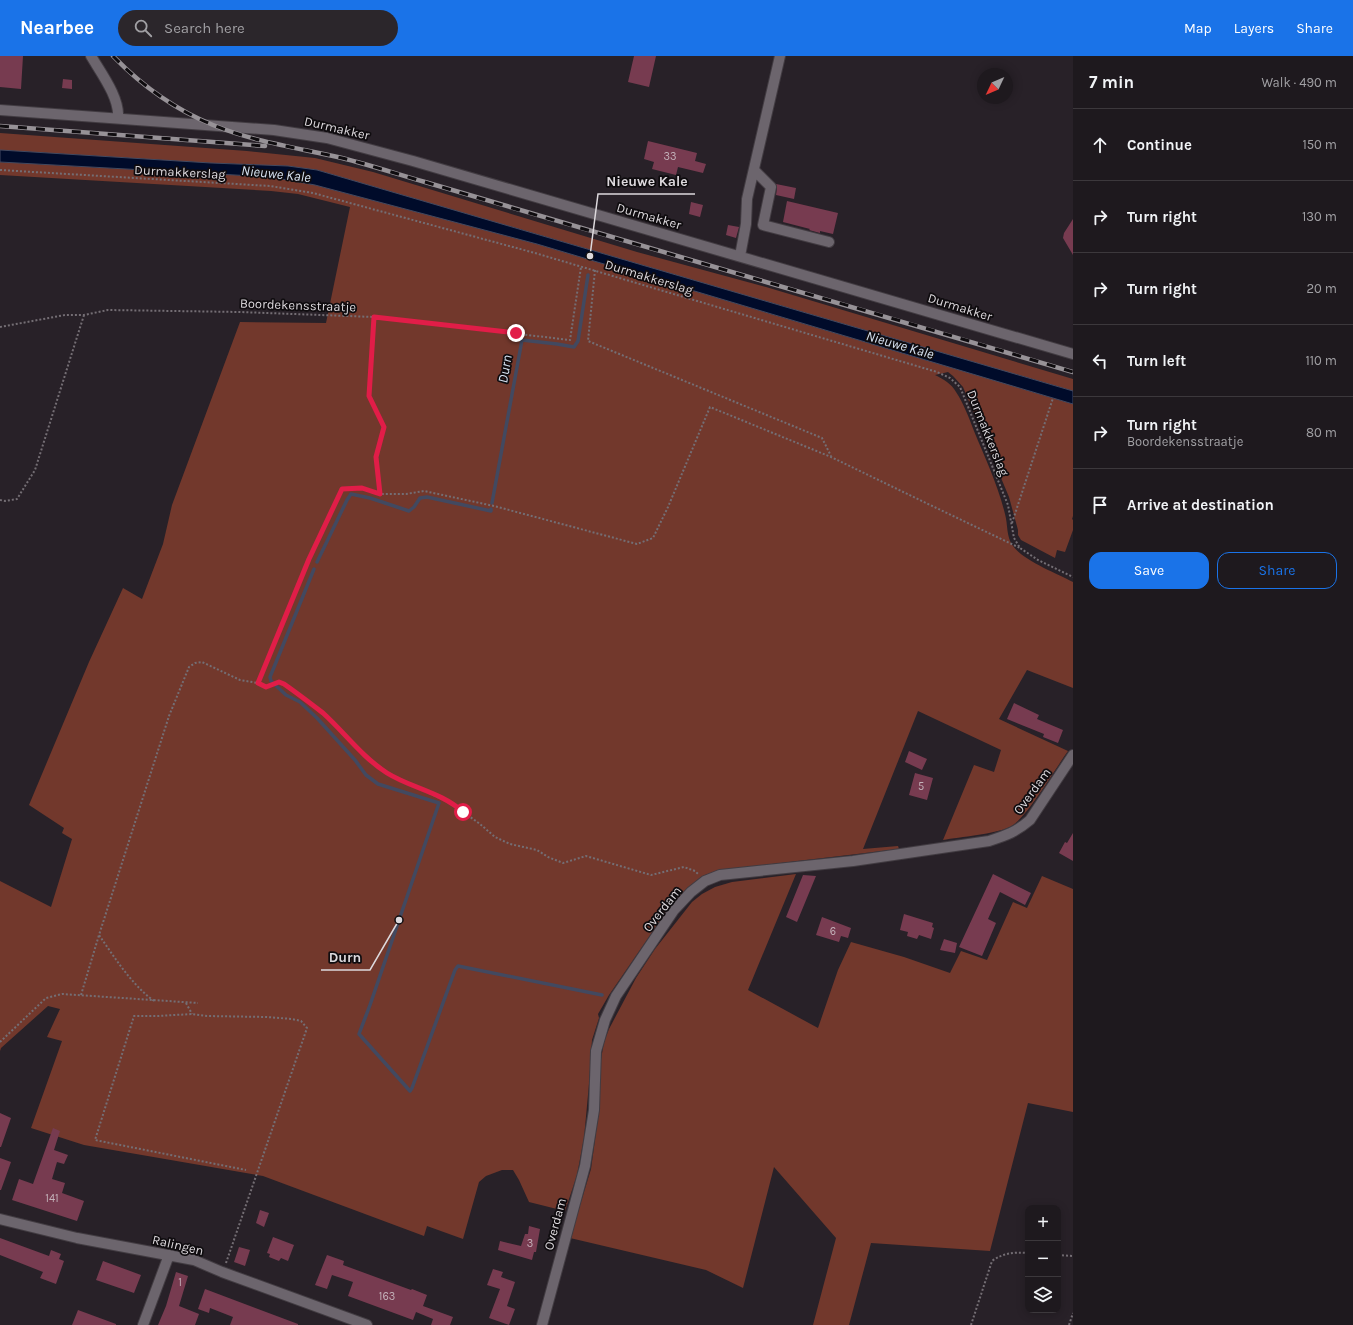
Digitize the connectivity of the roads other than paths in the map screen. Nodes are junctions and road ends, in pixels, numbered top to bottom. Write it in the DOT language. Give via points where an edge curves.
graph roads {
  1 [pos="91,56"];
  2 [pos="780,56"];
  3 [pos="0,110"];
  4 [pos="118,118"];
  5 [pos="754,170"];
  6 [pos="829,242"];
  7 [pos="740,256"];
  8 [pos="1073,354"];
  9 [pos="1073,755"];
  10 [pos="0,1219"];
  11 [pos="169,1255"];
  12 [pos="143,1325"];
  13 [pos="367,1325"];
  14 [pos="542,1325"];
  1 -- 4 [label="street" via="115,97"];
  2 -- 5 [label="street"];
  3 -- 4 [label="street, Durmakker"];
  4 -- 7 [label="street, Durmakker" via="274,130 327,138"];
  5 -- 6 [label="street" via="771,187 763,225"];
  5 -- 7 [label="street" via="747,199 746,224"];
  7 -- 8 [label="street, Durmakker"];
  9 -- 14 [label="street, Overdam" via="1030,820 1010,834 989,840 853,860 720,875 705,881 674,910 620,990 605,1020 596,1051 594,1110 585,1166"];
  10 -- 11 [label="street, Ralingen" via="77,1238"];
  11 -- 12 [label="street"];
  11 -- 13 [label="street, Ralingen" via="194,1260"];
}
